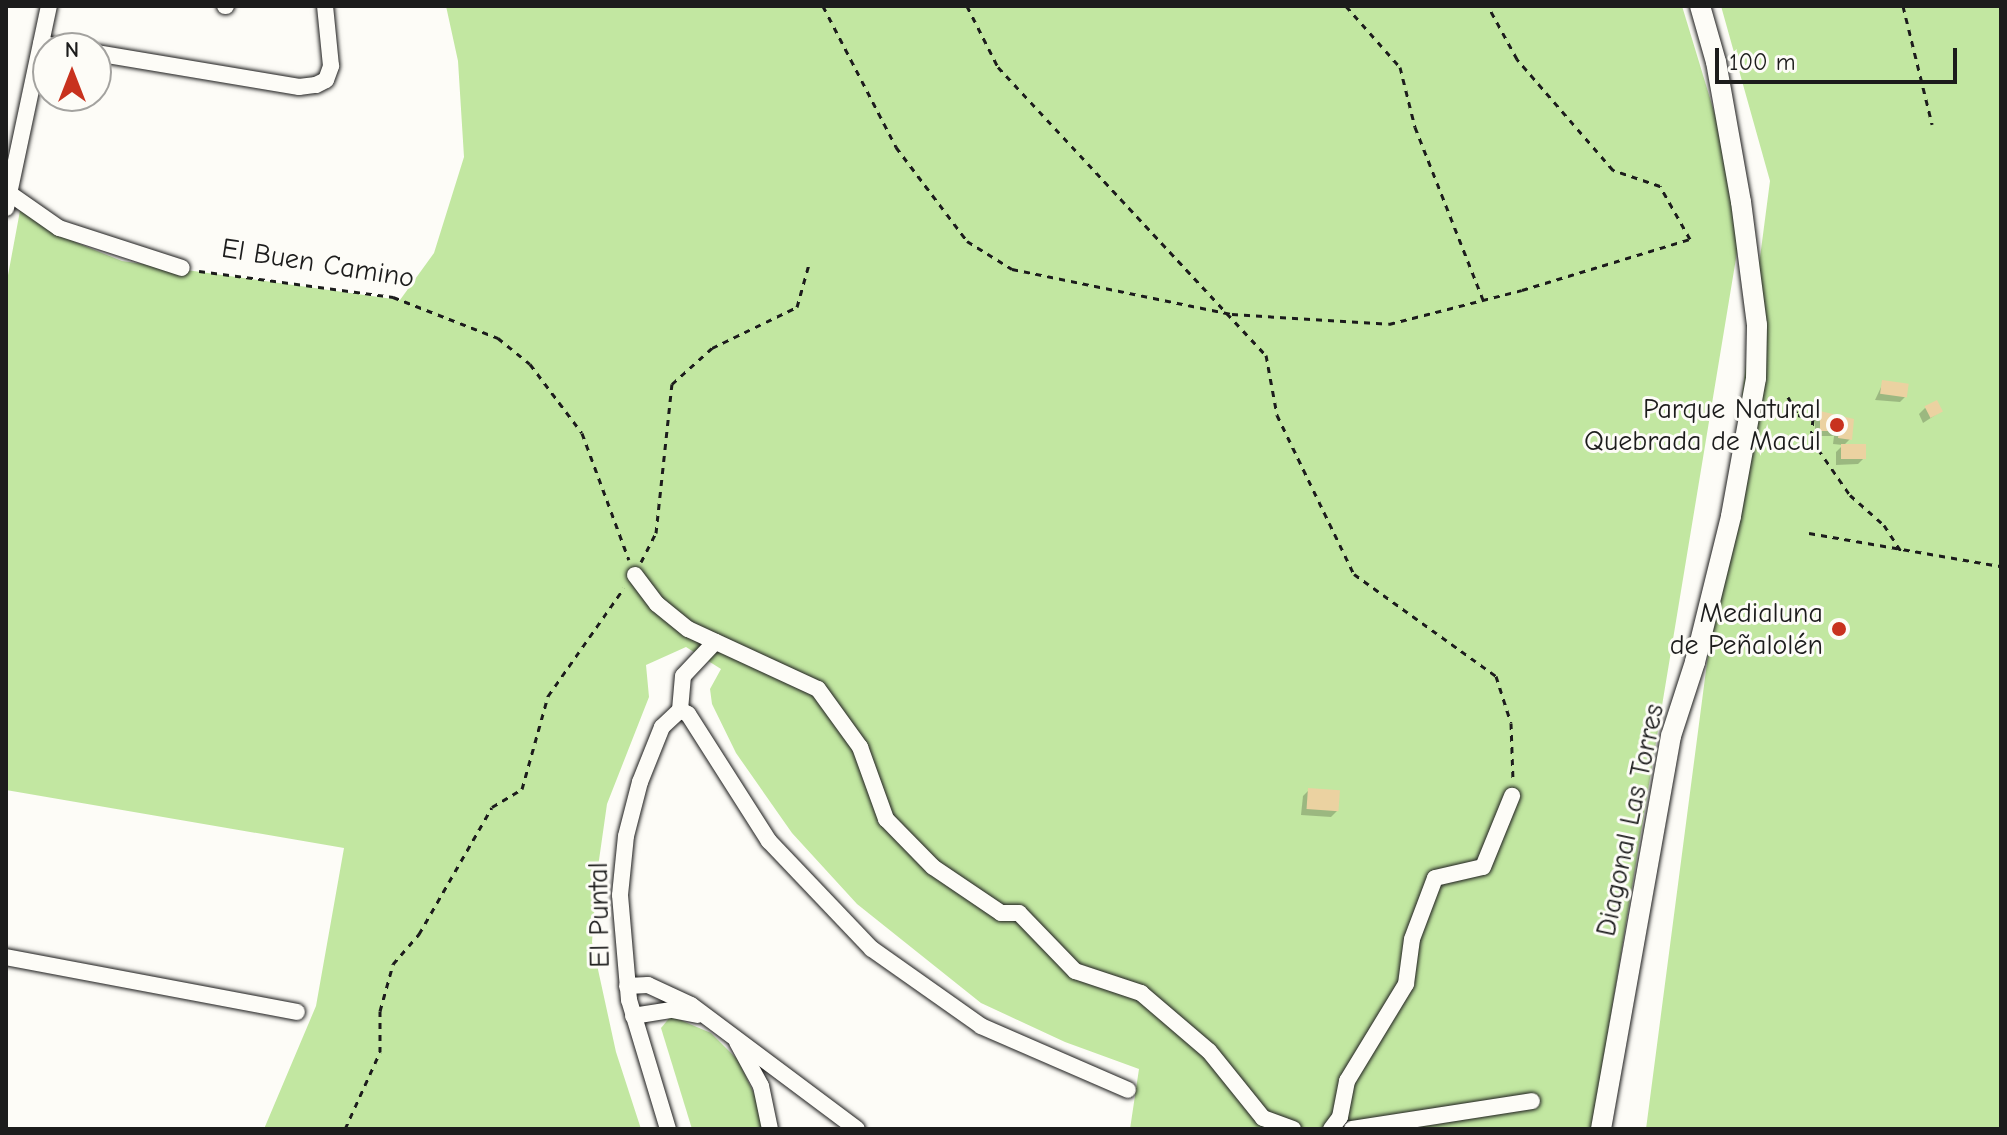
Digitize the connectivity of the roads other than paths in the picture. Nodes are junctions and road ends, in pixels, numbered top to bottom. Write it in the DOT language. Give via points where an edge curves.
graph roads {
  1 [pos="49,6"];
  2 [pos="325,6"];
  3 [pos="1700,6"];
  4 [pos="44,32"];
  5 [pos="112,56"];
  6 [pos="32,85"];
  7 [pos="7,198"];
  8 [pos="182,268"];
  9 [pos="635,575"];
  10 [pos="715,642"];
  11 [pos="680,710"];
  12 [pos="1512,796"];
  13 [pos="6,957"];
  14 [pos="627,986"];
  15 [pos="297,1012"];
  16 [pos="633,1016"];
  17 [pos="705,1017"];
  18 [pos="733,1035"];
  19 [pos="792,1082"];
  20 [pos="1128,1090"];
  21 [pos="765,1098"];
  22 [pos="1532,1101"];
  23 [pos="668,1129"];
  24 [pos="770,1129"];
  25 [pos="857,1129"];
  26 [pos="1293,1129"];
  27 [pos="1331,1129"];
  28 [pos="1352,1129"];
  29 [pos="1601,1129"];
  1 -- 4 [label="street"];
  2 -- 5 [label="street" via="331,66 326,80 316,85 299,87"];
  3 -- 29 [label="street, Diagonal Las Torres" via="1716,62 1741,202 1757,325 1756,378 1731,516 1671,736"];
  6 -- 7 [label="street"];
  7 -- 8 [label="street, El Buen Camino" via="59,228"];
  9 -- 10 [label="street" via="657,604"];
  10 -- 11 [label="street" via="683,676"];
  10 -- 26 [label="street" via="818,689 860,747 886,819 933,867 1001,913 1019,913 1075,971 1141,993 1209,1051 1263,1118"];
  11 -- 14 [label="street, El Puntal" via="668,718 657,739 626,836 620,916"];
  11 -- 20 [label="street" via="688,714 775,848 872,949 981,1026"];
  12 -- 27 [label="street" via="1483,867 1435,878 1412,939 1406,984 1347,1081 1340,1117"];
  13 -- 15 [label="street"];
  14 -- 16 [label="street, El Puntal"];
  14 -- 17 [label="street" via="652,986"];
  16 -- 17 [label="street" via="672,1010"];
  16 -- 23 [label="street, El Puntal"];
  17 -- 18 [label="street"];
  18 -- 19 [label="street"];
  18 -- 21 [label="street"];
  19 -- 21 [label="street" via="776,1084"];
  19 -- 25 [label="street"];
  21 -- 24 [label="street"];
  22 -- 28 [label="street"];
}
